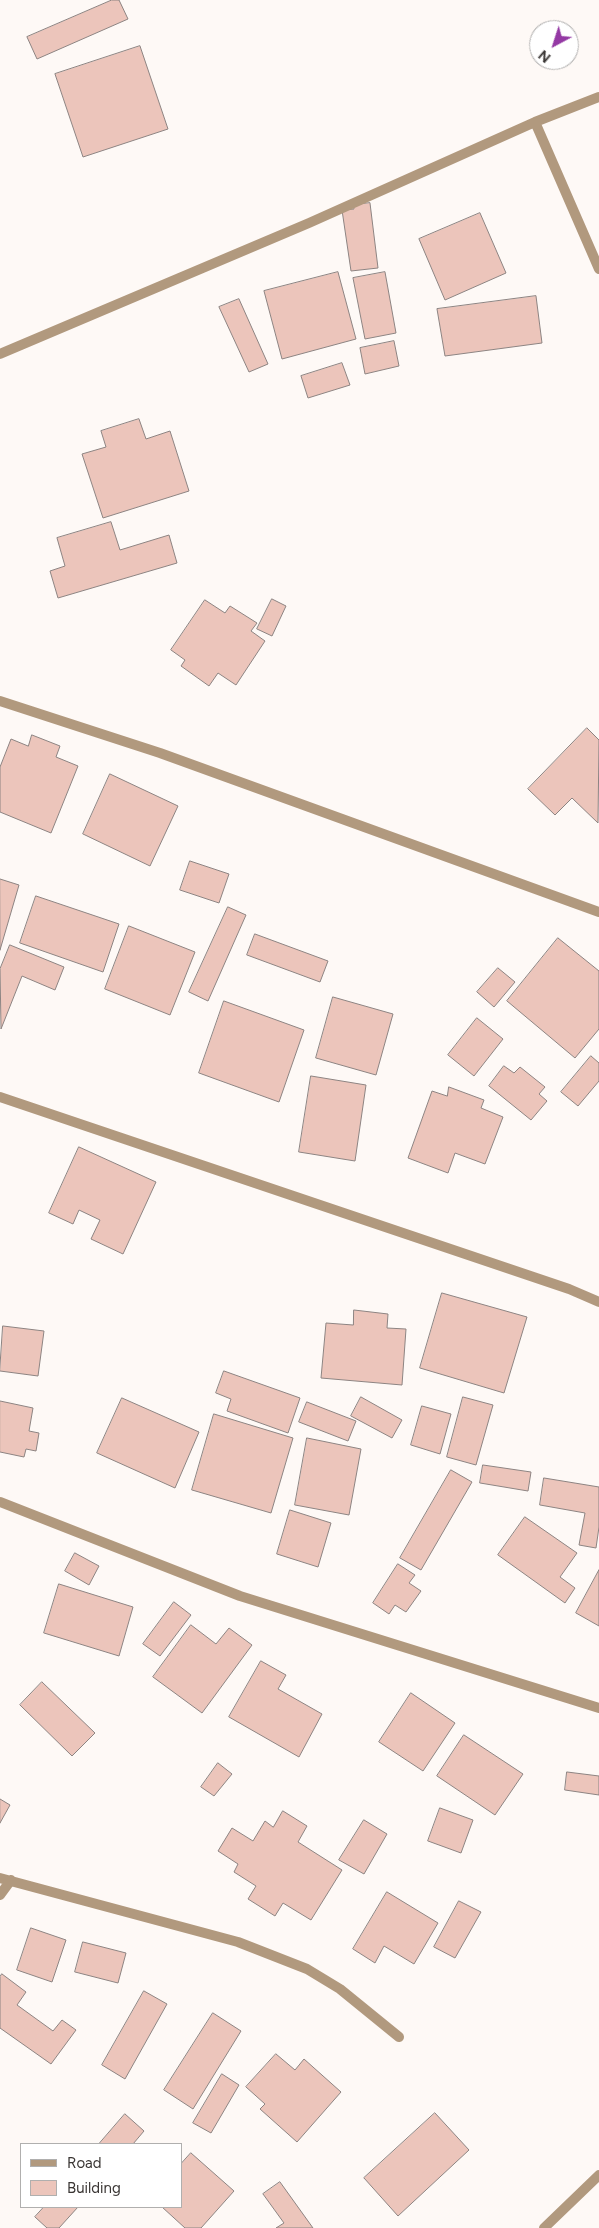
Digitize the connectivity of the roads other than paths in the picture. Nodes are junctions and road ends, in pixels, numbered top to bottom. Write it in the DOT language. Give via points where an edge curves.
graph roads {
  1 [pos="599,97"];
  2 [pos="535,122"];
  3 [pos="599,269"];
  4 [pos="0,354"];
  5 [pos="0,700"];
  6 [pos="599,912"];
  7 [pos="0,1097"];
  8 [pos="599,1302"];
  9 [pos="0,1502"];
  10 [pos="599,1708"];
  11 [pos="0,1878"];
  12 [pos="12,1880"];
  13 [pos="0,1895"];
  14 [pos="399,2036"];
  15 [pos="599,2175"];
  16 [pos="544,2228"];
  1 -- 2 [label="street"];
  2 -- 3 [label="street"];
  2 -- 4 [label="street"];
  5 -- 6 [label="street" via="160,752"];
  7 -- 8 [label="street" via="569,1289"];
  9 -- 10 [label="street" via="240,1596"];
  11 -- 12 [label="street"];
  12 -- 13 [label="street"];
  12 -- 14 [label="street" via="238,1942 308,1969 340,1989"];
  15 -- 16 [label="street"];
}
